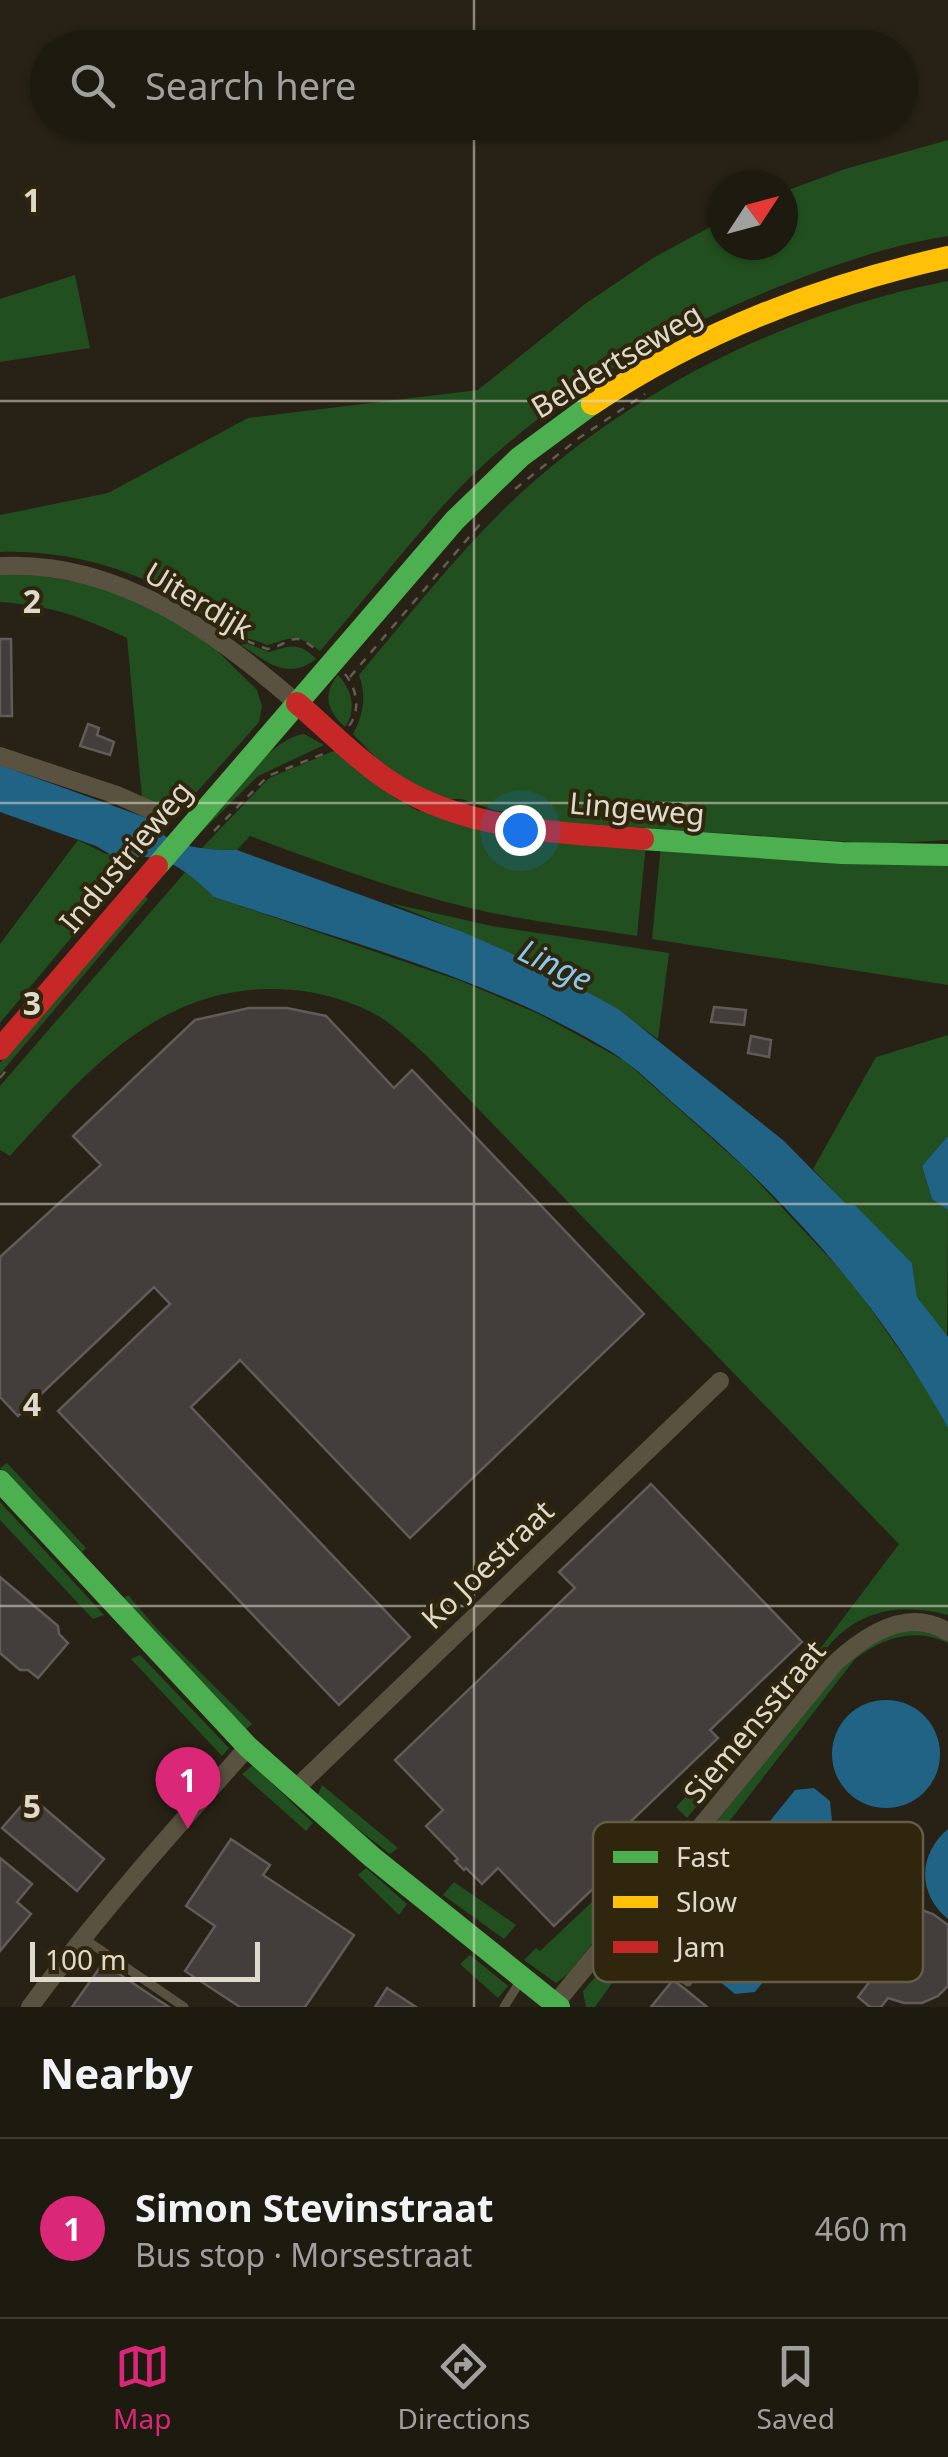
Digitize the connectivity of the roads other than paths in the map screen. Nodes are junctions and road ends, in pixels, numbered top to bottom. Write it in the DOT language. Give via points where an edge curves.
graph roads {
  1 [pos="948,257"];
  2 [pos="0,566"];
  3 [pos="298,703"];
  4 [pos="0,756"];
  5 [pos="152,811"];
  6 [pos="948,854"];
  7 [pos="0,1049"];
  8 [pos="720,1380"];
  9 [pos="0,1481"];
  10 [pos="948,1632"];
  11 [pos="248,1748"];
  12 [pos="294,1790"];
  13 [pos="704,1822"];
  14 [pos="82,1938"];
  15 [pos="593,1960"];
  16 [pos="523,1978"];
  17 [pos="35,2005"];
  18 [pos="558,2005"];
  19 [pos="184,2007"];
  20 [pos="504,2007"];
  1 -- 3 [label="street, Beldertseweg" via="808,293 732,325 581,411 481,492 340,671"];
  2 -- 3 [label="street, Uiterdijk" via="28,564 134,588 220,639"];
  3 -- 6 [label="street, Lingeweg" via="387,780 440,806 549,831 852,856"];
  3 -- 7 [label="street, Industrieweg"];
  4 -- 5 [label="street"];
  8 -- 12 [label="street, Ko Joestraat"];
  9 -- 11 [label="street"];
  10 -- 13 [label="street, Siemensstraat" via="915,1623 888,1625 853,1646"];
  11 -- 12 [label="street"];
  11 -- 14 [label="street"];
  12 -- 16 [label="street"];
  14 -- 17 [label="street"];
  14 -- 19 [label="lane"];
  15 -- 18 [label="street, Siemensstraat"];
  16 -- 18 [label="street"];
  16 -- 20 [label="lane"];
}
